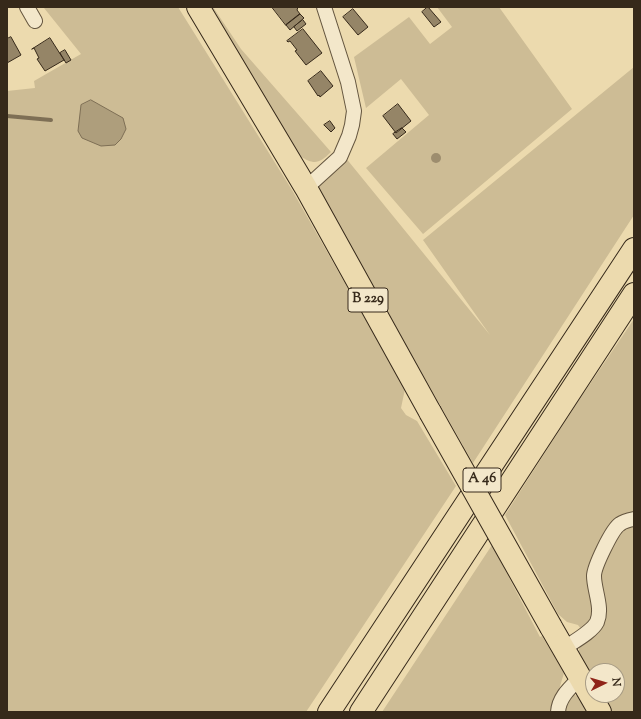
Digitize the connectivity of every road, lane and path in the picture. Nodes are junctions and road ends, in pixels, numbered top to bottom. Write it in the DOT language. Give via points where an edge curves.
graph roads {
  1 [pos="27,7"];
  2 [pos="198,7"];
  3 [pos="324,7"];
  4 [pos="35,21"];
  5 [pos="306,188"];
  6 [pos="634,248"];
  7 [pos="634,294"];
  8 [pos="634,519"];
  9 [pos="563,649"];
  10 [pos="580,678"];
  11 [pos="329,712"];
  12 [pos="361,712"];
  13 [pos="558,712"];
  14 [pos="600,712"];
  1 -- 4 [label="street"];
  2 -- 5 [label="main road, B 229"];
  3 -- 5 [label="street" via="348,82 354,112 349,136 340,157"];
  5 -- 9 [label="main road, B 229, bridge"];
  6 -- 11 [label="main road, A 46"];
  7 -- 12 [label="main road, A 46"];
  8 -- 9 [label="street" via="618,525 596,564 594,577 599,616 596,623"];
  9 -- 10 [label="main road, B 229"];
  10 -- 13 [label="street" via="563,696 558,704"];
  10 -- 14 [label="main road, B 229"];
}
